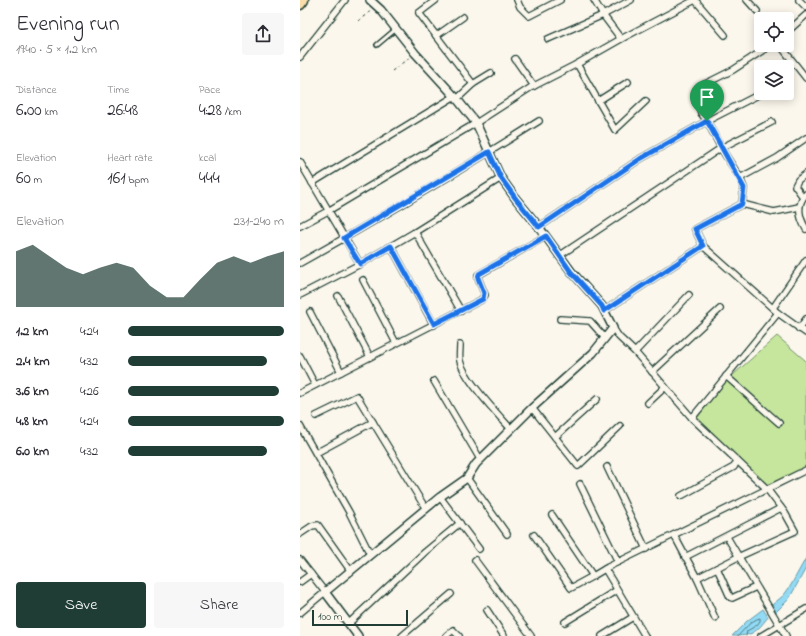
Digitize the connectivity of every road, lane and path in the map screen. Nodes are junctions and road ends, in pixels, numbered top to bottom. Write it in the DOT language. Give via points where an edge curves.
graph roads {
  1 [pos="303,0"];
  2 [pos="345,0"];
  3 [pos="370,0"];
  4 [pos="436,0"];
  5 [pos="516,0"];
  6 [pos="560,0"];
  7 [pos="594,0"];
  8 [pos="631,0"];
  9 [pos="747,0"];
  10 [pos="799,0"];
  11 [pos="300,4"];
  12 [pos="377,6"];
  13 [pos="806,7"];
  14 [pos="757,11"];
  15 [pos="603,14"];
  16 [pos="806,15"];
  17 [pos="463,17"];
  18 [pos="358,21"];
  19 [pos="794,26"];
  20 [pos="396,29"];
  21 [pos="725,35"];
  22 [pos="436,36"];
  23 [pos="548,39"];
  24 [pos="622,39"];
  25 [pos="377,45"];
  26 [pos="761,52"];
  27 [pos="786,52"];
  28 [pos="415,53"];
  29 [pos="300,57"];
  30 [pos="516,59"];
  31 [pos="577,64"];
  32 [pos="392,71"];
  33 [pos="490,73"];
  34 [pos="806,78"];
  35 [pos="628,82"];
  36 [pos="473,84"];
  37 [pos="534,86"];
  38 [pos="754,97"];
  39 [pos="456,98"];
  40 [pos="598,101"];
  41 [pos="646,101"];
  42 [pos="539,121"];
  43 [pos="707,121"];
  44 [pos="772,122"];
  45 [pos="476,123"];
  46 [pos="806,138"];
  47 [pos="721,148"];
  48 [pos="489,152"];
  49 [pos="300,162"];
  50 [pos="806,174"];
  51 [pos="501,178"];
  52 [pos="740,178"];
  53 [pos="312,183"];
  54 [pos="805,196"];
  55 [pos="742,204"];
  56 [pos="799,207"];
  57 [pos="328,211"];
  58 [pos="300,226"];
  59 [pos="539,227"];
  60 [pos="806,229"];
  61 [pos="415,232"];
  62 [pos="546,236"];
  63 [pos="344,238"];
  64 [pos="391,246"];
  65 [pos="703,246"];
  66 [pos="559,256"];
  67 [pos="806,260"];
  68 [pos="300,263"];
  69 [pos="360,264"];
  70 [pos="363,280"];
  71 [pos="300,295"];
  72 [pos="689,295"];
  73 [pos="338,296"];
  74 [pos="773,308"];
  75 [pos="720,309"];
  76 [pos="461,311"];
  77 [pos="604,311"];
  78 [pos="310,312"];
  79 [pos="778,313"];
  80 [pos="560,319"];
  81 [pos="806,319"];
  82 [pos="434,324"];
  83 [pos="613,328"];
  84 [pos="799,329"];
  85 [pos="806,333"];
  86 [pos="605,338"];
  87 [pos="396,343"];
  88 [pos="460,345"];
  89 [pos="635,352"];
  90 [pos="300,356"];
  91 [pos="370,357"];
  92 [pos="341,372"];
  93 [pos="652,372"];
  94 [pos="726,376"];
  95 [pos="434,381"];
  96 [pos="316,385"];
  97 [pos="665,387"];
  98 [pos="300,393"];
  99 [pos="597,399"];
  100 [pos="648,403"];
  101 [pos="532,408"];
  102 [pos="316,416"];
  103 [pos="692,418"];
  104 [pos="373,422"];
  105 [pos="779,423"];
  106 [pos="300,426"];
  107 [pos="620,426"];
  108 [pos="511,429"];
  109 [pos="555,437"];
  110 [pos="316,454"];
  111 [pos="480,459"];
  112 [pos="737,461"];
  113 [pos="607,467"];
  114 [pos="806,470"];
  115 [pos="467,478"];
  116 [pos="580,484"];
  117 [pos="767,489"];
  118 [pos="681,496"];
  119 [pos="440,497"];
  120 [pos="782,508"];
  121 [pos="426,509"];
  122 [pos="552,515"];
  123 [pos="460,523"];
  124 [pos="300,534"];
  125 [pos="507,534"];
  126 [pos="534,535"];
  127 [pos="674,535"];
  128 [pos="727,537"];
  129 [pos="479,549"];
  130 [pos="646,549"];
  131 [pos="370,554"];
  132 [pos="686,557"];
  133 [pos="738,557"];
  134 [pos="300,560"];
  135 [pos="474,560"];
  136 [pos="618,562"];
  137 [pos="717,568"];
  138 [pos="605,569"];
  139 [pos="350,570"];
  140 [pos="311,574"];
  141 [pos="594,576"];
  142 [pos="697,578"];
  143 [pos="300,582"];
  144 [pos="756,586"];
  145 [pos="617,590"];
  146 [pos="324,592"];
  147 [pos="451,594"];
  148 [pos="806,609"];
  149 [pos="487,610"];
  150 [pos="300,613"];
  151 [pos="633,617"];
  152 [pos="715,618"];
  153 [pos="565,622"];
  154 [pos="348,624"];
  155 [pos="780,625"];
  156 [pos="358,636"];
  157 [pos="402,636"];
  158 [pos="446,636"];
  159 [pos="458,636"];
  160 [pos="504,636"];
  161 [pos="531,636"];
  162 [pos="602,636"];
  163 [pos="645,636"];
  164 [pos="762,636"];
  165 [pos="786,636"];
  1 -- 11 [label="highway"];
  2 -- 29 [label="street"];
  3 -- 12 [label="street"];
  4 -- 22 [label="street" via="419,13"];
  5 -- 6 [label="street" via="529,16"];
  7 -- 15 [label="street"];
  8 -- 15 [label="street"];
  9 -- 14 [label="street"];
  10 -- 13 [label="street"];
  12 -- 18 [label="path"];
  12 -- 20 [label="street"];
  15 -- 23 [label="street"];
  15 -- 24 [label="street"];
  16 -- 19 [label="street"];
  17 -- 22 [label="street"];
  20 -- 25 [label="lane"];
  20 -- 28 [label="street"];
  21 -- 24 [label="street" via="695,0"];
  22 -- 36 [label="street"];
  24 -- 31 [label="street"];
  26 -- 43 [label="street" via="696,89 701,113"];
  27 -- 34 [label="street"];
  28 -- 32 [label="path"];
  28 -- 39 [label="street"];
  30 -- 37 [label="street"];
  31 -- 37 [label="street"];
  31 -- 40 [label="street"];
  33 -- 36 [label="street"];
  35 -- 40 [label="street"];
  36 -- 39 [label="street"];
  37 -- 45 [label="street"];
  38 -- 43 [label="street"];
  39 -- 45 [label="street"];
  39 -- 53 [label="street"];
  40 -- 41 [label="street" via="614,130"];
  42 -- 48 [label="street"];
  43 -- 47 [label="street"];
  43 -- 59 [label="street" via="640,159"];
  44 -- 47 [label="street"];
  45 -- 48 [label="street"];
  45 -- 57 [label="street"];
  46 -- 52 [label="street" via="777,158"];
  47 -- 52 [label="street"];
  47 -- 66 [label="street"];
  48 -- 51 [label="street"];
  48 -- 63 [label="street"];
  49 -- 53 [label="street"];
  50 -- 54 [label="street" via="795,186"];
  51 -- 59 [label="street"];
  51 -- 61 [label="street"];
  52 -- 55 [label="street" via="744,188"];
  53 -- 57 [label="street"];
  54 -- 56 [label="street"];
  55 -- 56 [label="street" via="774,212"];
  55 -- 65 [label="street" via="695,229"];
  56 -- 60 [label="street" via="799,214"];
  57 -- 58 [label="street"];
  57 -- 63 [label="street"];
  59 -- 62 [label="street"];
  61 -- 64 [label="street"];
  61 -- 76 [label="street"];
  62 -- 66 [label="street"];
  62 -- 76 [label="street" via="479,274 484,297"];
  63 -- 68 [label="street"];
  63 -- 69 [label="street"];
  64 -- 69 [label="street"];
  64 -- 82 [label="street"];
  65 -- 74 [label="street"];
  65 -- 77 [label="street"];
  66 -- 77 [label="street"];
  67 -- 74 [label="street"];
  69 -- 71 [label="street"];
  70 -- 87 [label="street"];
  72 -- 89 [label="street"];
  73 -- 91 [label="street"];
  74 -- 79 [label="street"];
  75 -- 93 [label="street"];
  76 -- 82 [label="street"];
  77 -- 83 [label="street"];
  78 -- 92 [label="street"];
  79 -- 84 [label="street"];
  79 -- 94 [label="street"];
  80 -- 86 [label="street" via="590,321"];
  81 -- 84 [label="street"];
  82 -- 87 [label="street"];
  83 -- 86 [label="street"];
  83 -- 89 [label="street" via="619,338"];
  84 -- 85 [label="street"];
  86 -- 101 [label="street" via="593,353"];
  87 -- 91 [label="street"];
  88 -- 108 [label="street" via="460,361 466,373"];
  89 -- 93 [label="street"];
  90 -- 96 [label="street"];
  91 -- 92 [label="street"];
  92 -- 96 [label="street"];
  93 -- 97 [label="street"];
  94 -- 103 [label="street"];
  94 -- 105 [label="street"];
  95 -- 111 [label="street"];
  96 -- 98 [label="street"];
  97 -- 100 [label="street"];
  97 -- 103 [label="street"];
  99 -- 109 [label="street"];
  101 -- 108 [label="street"];
  101 -- 109 [label="street"];
  102 -- 104 [label="street" via="357,396"];
  103 -- 112 [label="street"];
  104 -- 110 [label="street"];
  104 -- 121 [label="street"];
  106 -- 110 [label="street"];
  107 -- 109 [label="street" via="578,466"];
  108 -- 111 [label="street"];
  110 -- 131 [label="street"];
  111 -- 115 [label="street"];
  112 -- 117 [label="street"];
  112 -- 118 [label="street" via="734,467"];
  113 -- 130 [label="street"];
  114 -- 117 [label="street"];
  115 -- 119 [label="street"];
  115 -- 125 [label="street"];
  116 -- 136 [label="street"];
  117 -- 120 [label="street"];
  117 -- 127 [label="street"];
  119 -- 121 [label="street"];
  119 -- 123 [label="street"];
  120 -- 128 [label="street"];
  120 -- 133 [label="street" via="795,530"];
  121 -- 131 [label="street"];
  122 -- 141 [label="street"];
  123 -- 129 [label="street"];
  123 -- 154 [label="street"];
  124 -- 139 [label="street" via="318,525"];
  126 -- 141 [label="street" via="571,588"];
  127 -- 130 [label="street"];
  127 -- 132 [label="street"];
  128 -- 132 [label="street"];
  128 -- 133 [label="street"];
  130 -- 136 [label="street"];
  131 -- 139 [label="street"];
  132 -- 142 [label="street"];
  133 -- 137 [label="street"];
  133 -- 144 [label="street"];
  134 -- 140 [label="street"];
  135 -- 161 [label="street"];
  136 -- 138 [label="street"];
  137 -- 142 [label="street"];
  137 -- 144 [label="street" via="732,598"];
  138 -- 141 [label="street"];
  138 -- 145 [label="street"];
  139 -- 146 [label="street"];
  140 -- 143 [label="street"];
  140 -- 146 [label="street"];
  142 -- 152 [label="street"];
  144 -- 155 [label="street"];
  145 -- 151 [label="street"];
  145 -- 153 [label="street"];
  146 -- 150 [label="street"];
  146 -- 154 [label="street"];
  147 -- 157 [label="street"];
  148 -- 155 [label="street"];
  149 -- 160 [label="street"];
  151 -- 162 [label="street"];
  151 -- 163 [label="street"];
  154 -- 156 [label="street"];
  155 -- 164 [label="street"];
  155 -- 165 [label="street"];
  158 -- 159 [label="street" via="453,630"];
}
